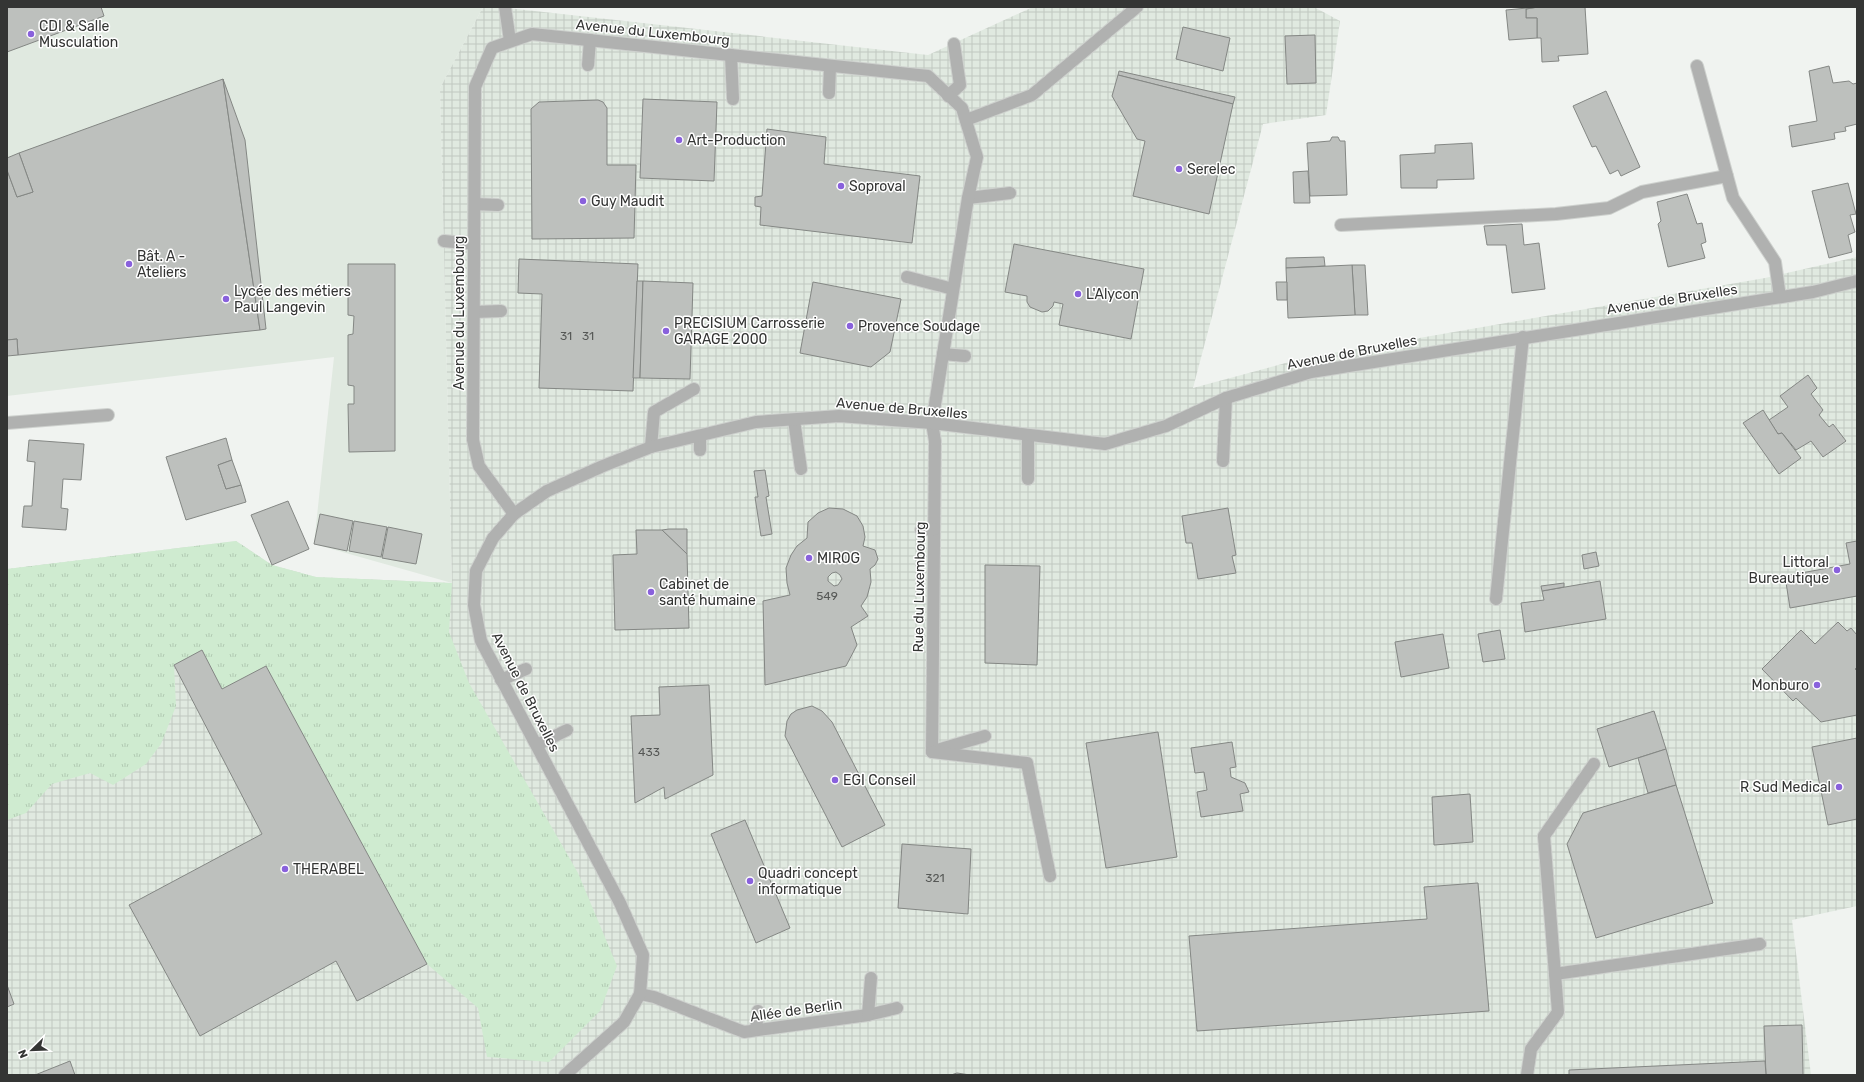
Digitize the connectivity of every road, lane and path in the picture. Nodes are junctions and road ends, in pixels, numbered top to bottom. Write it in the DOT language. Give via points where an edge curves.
graph roads {
  1 [pos="505,7"];
  2 [pos="1136,7"];
  3 [pos="590,40"];
  4 [pos="510,41"];
  5 [pos="954,44"];
  6 [pos="731,55"];
  7 [pos="588,65"];
  8 [pos="830,66"];
  9 [pos="1697,66"];
  10 [pos="829,92"];
  11 [pos="948,96"];
  12 [pos="733,99"];
  13 [pos="966,120"];
  14 [pos="1727,176"];
  15 [pos="1010,193"];
  16 [pos="968,198"];
  17 [pos="475,204"];
  18 [pos="498,205"];
  19 [pos="1341,225"];
  20 [pos="444,241"];
  21 [pos="474,244"];
  22 [pos="907,277"];
  23 [pos="1857,281"];
  24 [pos="953,289"];
  25 [pos="1780,297"];
  26 [pos="501,311"];
  27 [pos="474,312"];
  28 [pos="1523,337"];
  29 [pos="943,354"];
  30 [pos="965,356"];
  31 [pos="694,389"];
  32 [pos="1226,398"];
  33 [pos="108,415"];
  34 [pos="794,420"];
  35 [pos="7,423"];
  36 [pos="932,423"];
  37 [pos="700,436"];
  38 [pos="1028,436"];
  39 [pos="651,447"];
  40 [pos="700,450"];
  41 [pos="1223,461"];
  42 [pos="801,469"];
  43 [pos="1028,479"];
  44 [pos="514,514"];
  45 [pos="934,529"];
  46 [pos="921,530"];
  47 [pos="1496,599"];
  48 [pos="526,669"];
  49 [pos="501,680"];
  50 [pos="567,730"];
  51 [pos="984,736"];
  52 [pos="537,745"];
  53 [pos="932,752"];
  54 [pos="1594,764"];
  55 [pos="1050,876"];
  56 [pos="1760,944"];
  57 [pos="1555,974"];
  58 [pos="871,978"];
  59 [pos="640,994"];
  60 [pos="897,1008"];
  61 [pos="758,1011"];
  62 [pos="868,1015"];
  63 [pos="756,1030"];
  64 [pos="565,1075"];
  65 [pos="1527,1075"];
  1 -- 4 [label="street"];
  2 -- 13 [label="street" via="1032,95"];
  3 -- 4 [label="street, Avenue du Luxembourg" via="532,34"];
  3 -- 6 [label="street, Avenue du Luxembourg"];
  3 -- 7 [label="street"];
  4 -- 17 [label="street, Avenue du Luxembourg" via="492,48 475,87"];
  5 -- 11 [label="street" via="960,85"];
  6 -- 8 [label="street, Avenue du Luxembourg"];
  6 -- 12 [label="street"];
  8 -- 10 [label="street"];
  8 -- 11 [label="street, Avenue du Luxembourg" via="928,76"];
  9 -- 14 [label="street"];
  11 -- 13 [label="street, Avenue du Luxembourg" via="962,108"];
  13 -- 16 [label="street, Avenue du Luxembourg" via="977,157"];
  14 -- 19 [label="street" via="1642,192 1609,208 1556,214"];
  14 -- 25 [label="street" via="1733,198 1775,262"];
  15 -- 16 [label="street"];
  16 -- 24 [label="street, Avenue du Luxembourg"];
  17 -- 18 [label="street"];
  17 -- 21 [label="street, Avenue du Luxembourg"];
  20 -- 21 [label="street"];
  21 -- 27 [label="street, Avenue du Luxembourg"];
  22 -- 24 [label="street"];
  23 -- 25 [label="street, Avenue de Bruxelles"];
  24 -- 29 [label="street, Avenue du Luxembourg"];
  25 -- 28 [label="street, Avenue de Bruxelles"];
  26 -- 27 [label="street"];
  27 -- 44 [label="street, Avenue du Luxembourg" via="473,440 479,466"];
  28 -- 32 [label="street, Avenue de Bruxelles" via="1311,372"];
  28 -- 47 [label="street"];
  29 -- 30 [label="street"];
  29 -- 36 [label="street, Avenue du Luxembourg"];
  31 -- 39 [label="street" via="654,412"];
  32 -- 38 [label="street, Avenue de Bruxelles" via="1166,426 1105,444"];
  32 -- 41 [label="street"];
  33 -- 35 [label="street"];
  34 -- 36 [label="street, Avenue de Bruxelles" via="839,416"];
  34 -- 37 [label="street, Avenue de Bruxelles" via="756,422"];
  34 -- 42 [label="street"];
  36 -- 38 [label="street, Avenue de Bruxelles"];
  36 -- 45 [label="street, Rue du Luxembourg" via="935,441"];
  37 -- 39 [label="street, Avenue de Bruxelles"];
  37 -- 40 [label="street"];
  38 -- 43 [label="street"];
  39 -- 44 [label="street, Avenue de Bruxelles" via="547,491"];
  44 -- 49 [label="street, Avenue de Bruxelles" via="493,538 476,571 474,605 481,641"];
  45 -- 46 [label="street"];
  45 -- 53 [label="street, Rue du Luxembourg"];
  48 -- 49 [label="street"];
  49 -- 52 [label="street, Avenue de Bruxelles"];
  50 -- 52 [label="street"];
  51 -- 53 [label="street"];
  52 -- 59 [label="street, Avenue de Bruxelles" via="620,902 643,955"];
  53 -- 55 [label="street" via="1027,763"];
  54 -- 57 [label="street" via="1544,836"];
  56 -- 57 [label="street"];
  57 -- 65 [label="street" via="1558,1012 1531,1050"];
  58 -- 62 [label="street"];
  59 -- 63 [label="street, Allée de Berlin" via="744,1032"];
  59 -- 64 [label="street, Avenue de Bruxelles" via="624,1022"];
  60 -- 62 [label="street, Allée de Berlin"];
  61 -- 63 [label="street"];
  62 -- 63 [label="street, Allée de Berlin"];
}
